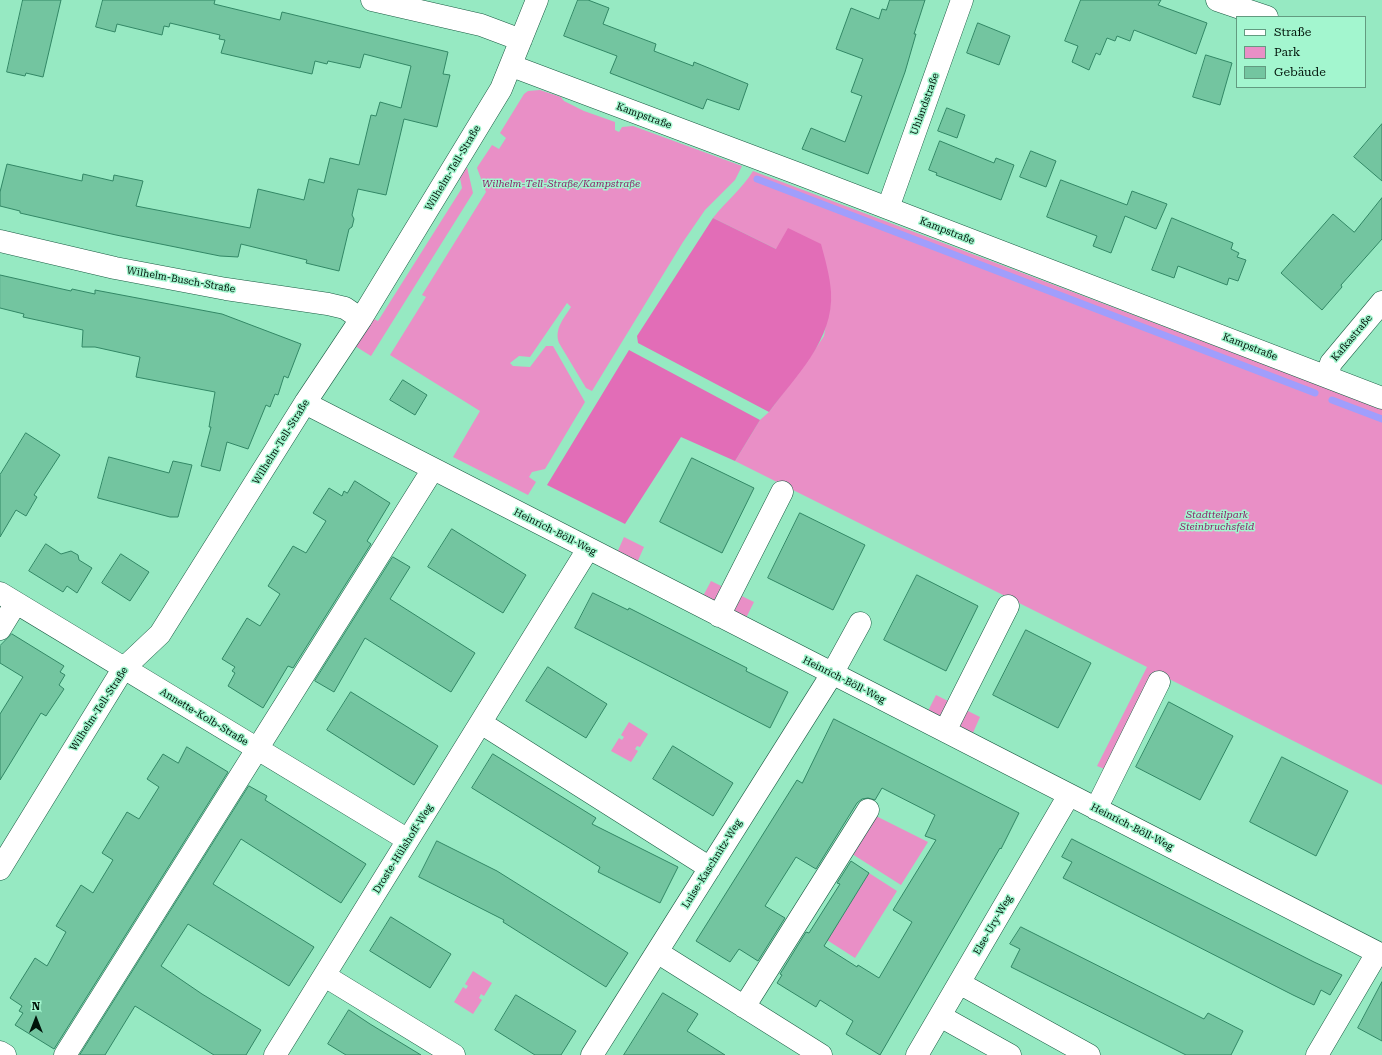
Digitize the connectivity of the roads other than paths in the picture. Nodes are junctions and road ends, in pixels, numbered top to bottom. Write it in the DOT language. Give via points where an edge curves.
graph roads {
  1 [pos="372,0"];
  2 [pos="537,0"];
  3 [pos="962,0"];
  4 [pos="1217,0"];
  5 [pos="1264,16"];
  6 [pos="521,40"];
  7 [pos="512,66"];
  8 [pos="888,208"];
  9 [pos="0,241"];
  10 [pos="1382,302"];
  11 [pos="361,319"];
  12 [pos="1327,376"];
  13 [pos="1382,398"];
  14 [pos="305,403"];
  15 [pos="433,469"];
  16 [pos="782,492"];
  17 [pos="588,548"];
  18 [pos="8,598"];
  19 [pos="1008,606"];
  20 [pos="719,616"];
  21 [pos="860,623"];
  22 [pos="0,629"];
  23 [pos="123,669"];
  24 [pos="832,674"];
  25 [pos="1159,682"];
  26 [pos="481,723"];
  27 [pos="945,731"];
  28 [pos="257,749"];
  29 [pos="1069,795"];
  30 [pos="1096,809"];
  31 [pos="868,810"];
  32 [pos="408,840"];
  33 [pos="710,868"];
  34 [pos="0,869"];
  35 [pos="656,952"];
  36 [pos="1380,954"];
  37 [pos="325,976"];
  38 [pos="960,983"];
  39 [pos="744,1007"];
  40 [pos="940,1016"];
  41 [pos="0,1052"];
  42 [pos="5,1055"];
  43 [pos="65,1055"];
  44 [pos="275,1055"];
  45 [pos="454,1055"];
  46 [pos="592,1055"];
  47 [pos="821,1055"];
  48 [pos="917,1055"];
  49 [pos="1010,1055"];
  50 [pos="1089,1055"];
  51 [pos="1317,1055"];
  1 -- 6 [label="street" via="481,25"];
  2 -- 6 [label="street, Wilhelm-Tell-Straße"];
  3 -- 8 [label="street, Uhlandstraße"];
  4 -- 5 [label="street"];
  6 -- 7 [label="street, Wilhelm-Tell-Straße"];
  7 -- 8 [label="street, Kampstraße"];
  7 -- 11 [label="street, Wilhelm-Tell-Straße" via="476,131"];
  8 -- 12 [label="street, Kampstraße"];
  9 -- 11 [label="street, Wilhelm-Busch-Straße" via="115,268 226,289 328,304 345,308"];
  10 -- 12 [label="street, Kafkastraße" via="1331,363"];
  11 -- 14 [label="street, Wilhelm-Tell-Straße"];
  12 -- 13 [label="street, Kampstraße"];
  14 -- 15 [label="street, Heinrich-Böll-Weg"];
  14 -- 23 [label="street, Wilhelm-Tell-Straße" via="160,634"];
  15 -- 17 [label="street, Heinrich-Böll-Weg"];
  15 -- 28 [label="street"];
  16 -- 20 [label="street"];
  17 -- 20 [label="street, Heinrich-Böll-Weg"];
  17 -- 26 [label="street, Droste-Hülshoff-Weg"];
  18 -- 22 [label="street"];
  18 -- 23 [label="street, Annette-Kolb-Straße"];
  19 -- 27 [label="street"];
  20 -- 24 [label="street, Heinrich-Böll-Weg"];
  21 -- 24 [label="street, Luise-Kaschnitz-Weg"];
  23 -- 28 [label="street, Annette-Kolb-Straße"];
  23 -- 34 [label="street, Wilhelm-Tell-Straße"];
  24 -- 27 [label="street, Heinrich-Böll-Weg"];
  24 -- 33 [label="street, Luise-Kaschnitz-Weg"];
  25 -- 30 [label="street"];
  26 -- 32 [label="street, Droste-Hülshoff-Weg"];
  26 -- 33 [label="street"];
  27 -- 29 [label="street, Heinrich-Böll-Weg"];
  28 -- 32 [label="street, Annette-Kolb-Straße"];
  28 -- 43 [label="street"];
  29 -- 30 [label="street, Heinrich-Böll-Weg"];
  29 -- 38 [label="street, Else-Ury-Weg"];
  30 -- 36 [label="street, Heinrich-Böll-Weg"];
  31 -- 39 [label="street"];
  32 -- 37 [label="street, Droste-Hülshoff-Weg"];
  33 -- 35 [label="street, Luise-Kaschnitz-Weg"];
  35 -- 39 [label="street"];
  35 -- 46 [label="street, Luise-Kaschnitz-Weg"];
  36 -- 51 [label="street"];
  37 -- 44 [label="street, Droste-Hülshoff-Weg"];
  37 -- 45 [label="street"];
  38 -- 40 [label="street, Else-Ury-Weg"];
  38 -- 50 [label="street"];
  39 -- 47 [label="street"];
  40 -- 48 [label="street, Else-Ury-Weg"];
  40 -- 49 [label="street"];
  41 -- 42 [label="street"];
}
